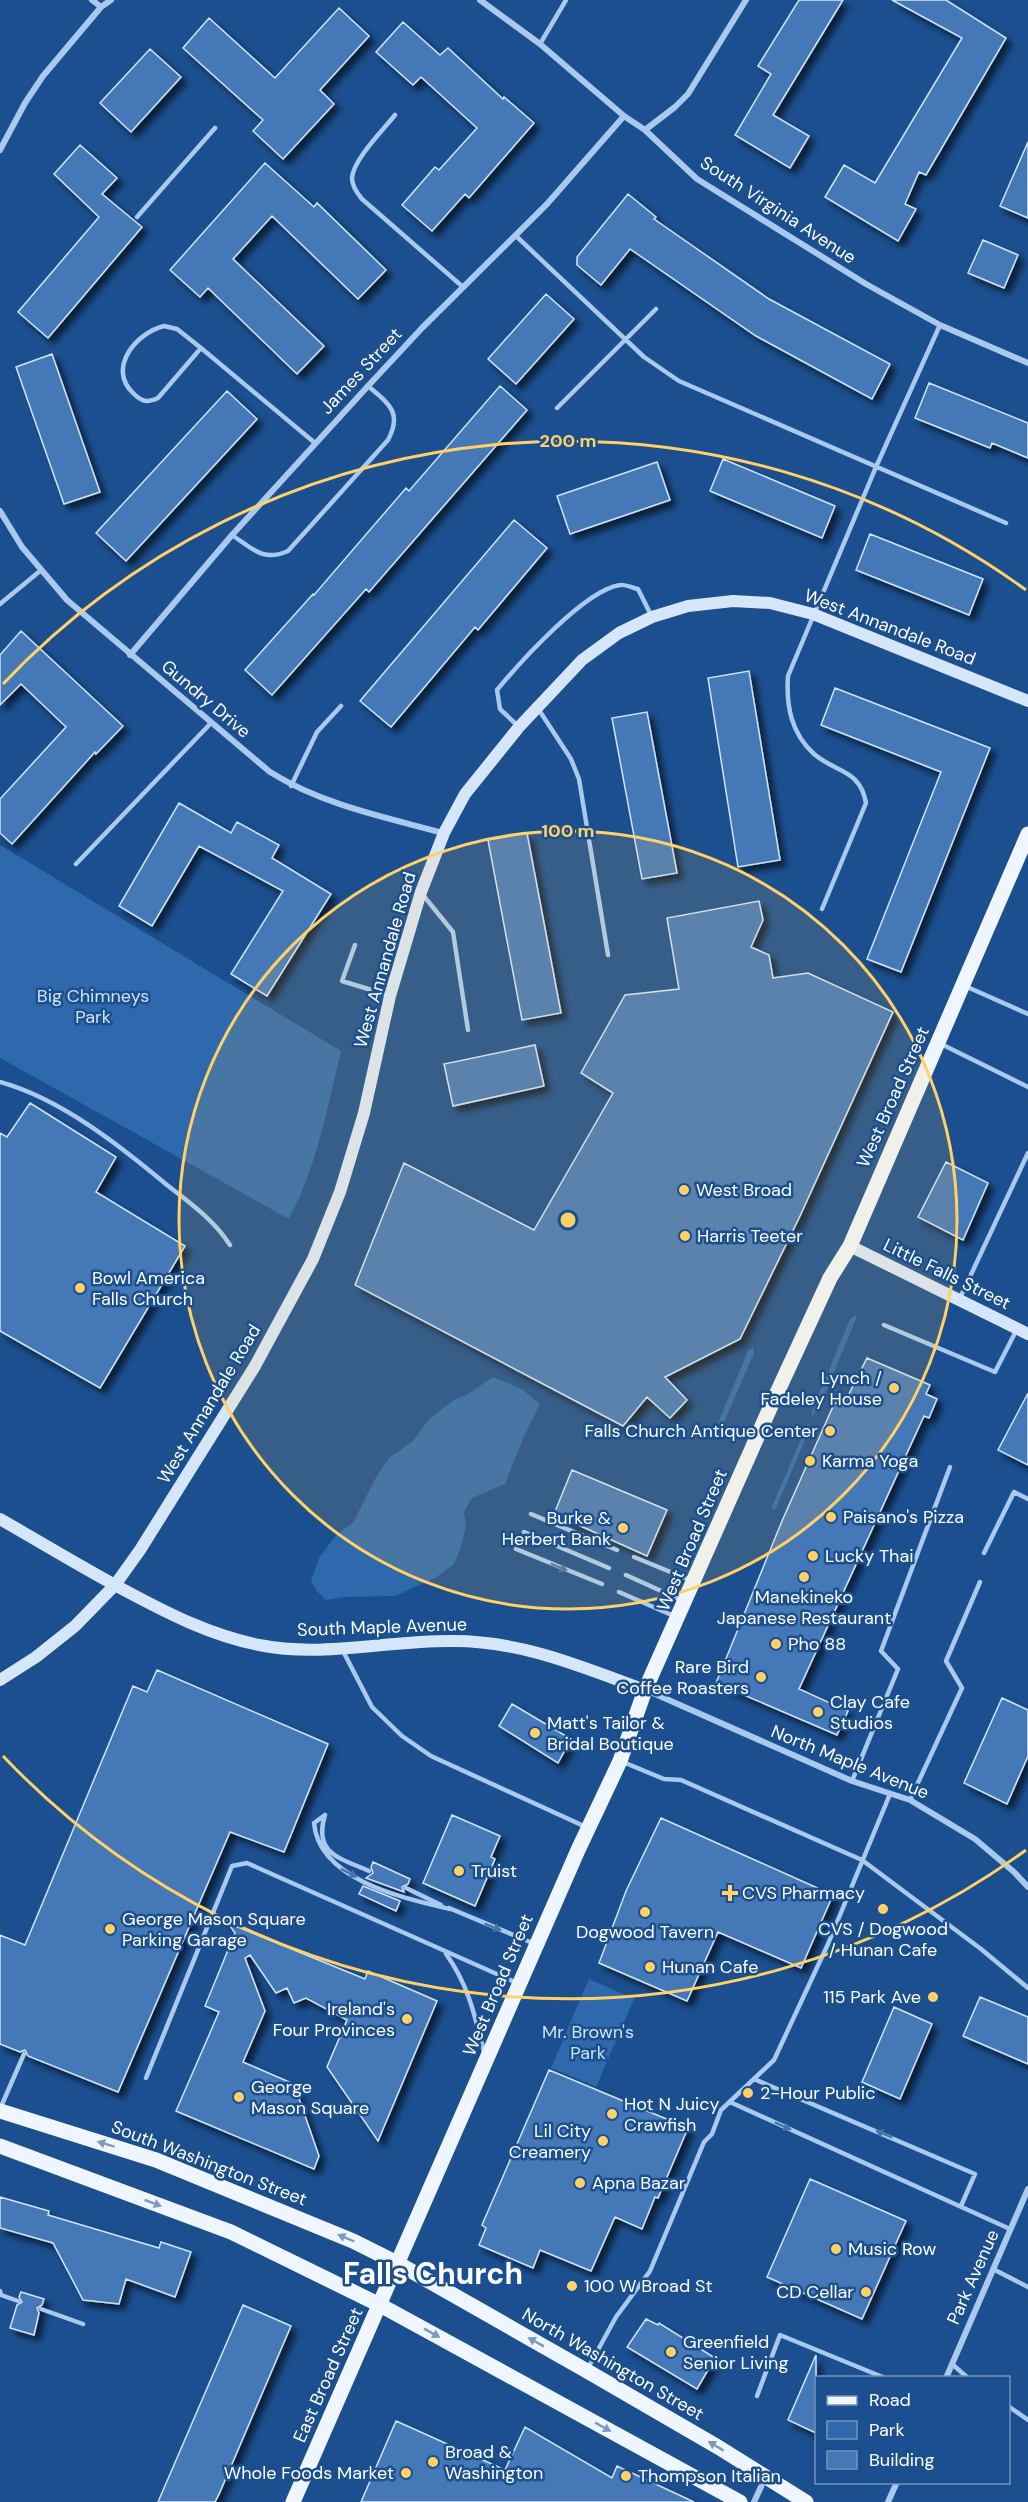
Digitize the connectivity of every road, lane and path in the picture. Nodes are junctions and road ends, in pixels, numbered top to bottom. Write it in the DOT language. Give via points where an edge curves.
graph roads {
  1 [pos="92,0"];
  2 [pos="111,0"];
  3 [pos="480,0"];
  4 [pos="566,0"];
  5 [pos="746,0"];
  6 [pos="101,7"];
  7 [pos="540,44"];
  8 [pos="395,115"];
  9 [pos="624,116"];
  10 [pos="215,128"];
  11 [pos="645,130"];
  12 [pos="0,150"];
  13 [pos="137,217"];
  14 [pos="515,236"];
  15 [pos="463,286"];
  16 [pos="656,309"];
  17 [pos="940,325"];
  18 [pos="625,339"];
  19 [pos="201,348"];
  20 [pos="1028,363"];
  21 [pos="368,386"];
  22 [pos="557,408"];
  23 [pos="315,443"];
  24 [pos="876,466"];
  25 [pos="0,511"];
  26 [pos="1006,523"];
  27 [pos="232,535"];
  28 [pos="40,570"];
  29 [pos="0,604"];
  30 [pos="813,614"];
  31 [pos="652,617"];
  32 [pos="130,655"];
  33 [pos="1028,701"];
  34 [pos="341,706"];
  35 [pos="537,707"];
  36 [pos="210,723"];
  37 [pos="519,727"];
  38 [pos="291,786"];
  39 [pos="444,833"];
  40 [pos="1028,834"];
  41 [pos="76,864"];
  42 [pos="421,892"];
  43 [pos="822,909"];
  44 [pos="356,945"];
  45 [pos="608,955"];
  46 [pos="962,985"];
  47 [pos="390,996"];
  48 [pos="1028,1014"];
  49 [pos="468,1030"];
  50 [pos="938,1043"];
  51 [pos="0,1082"];
  52 [pos="1028,1087"];
  53 [pos="1028,1153"];
  54 [pos="230,1245"];
  55 [pos="850,1246"];
  56 [pos="959,1300"];
  57 [pos="884,1325"];
  58 [pos="1022,1332"];
  59 [pos="950,1467"];
  60 [pos="1028,1499"];
  61 [pos="531,1514"];
  62 [pos="0,1519"];
  63 [pos="524,1532"];
  64 [pos="516,1549"];
  65 [pos="617,1550"];
  66 [pos="984,1553"];
  67 [pos="634,1557"];
  68 [pos="609,1568"];
  69 [pos="626,1575"];
  70 [pos="694,1582"];
  71 [pos="980,1582"];
  72 [pos="602,1584"];
  73 [pos="115,1585"];
  74 [pos="619,1592"];
  75 [pos="686,1602"];
  76 [pos="679,1618"];
  77 [pos="342,1649"];
  78 [pos="0,1680"];
  79 [pos="645,1690"];
  80 [pos="620,1761"];
  81 [pos="852,1781"];
  82 [pos="890,1794"];
  83 [pos="910,1800"];
  84 [pos="588,1828"];
  85 [pos="862,1860"];
  86 [pos="369,1871"];
  87 [pos="1028,1887"];
  88 [pos="406,1888"];
  89 [pos="450,1909"];
  90 [pos="537,1945"];
  91 [pos="445,1952"];
  92 [pos="520,1984"];
  93 [pos="1028,1988"];
  94 [pos="24,2054"];
  95 [pos="486,2061"];
  96 [pos="146,2078"];
  97 [pos="754,2079"];
  98 [pos="730,2102"];
  99 [pos="0,2110"];
  100 [pos="0,2146"];
  101 [pos="1028,2188"];
  102 [pos="961,2206"];
  103 [pos="1010,2229"];
  104 [pos="399,2264"];
  105 [pos="993,2269"];
  106 [pos="1028,2287"];
  107 [pos="0,2291"];
  108 [pos="18,2301"];
  109 [pos="380,2305"];
  110 [pos="41,2309"];
  111 [pos="84,2324"];
  112 [pos="952,2364"];
  113 [pos="587,2371"];
  114 [pos="880,2376"];
  115 [pos="947,2376"];
  116 [pos="966,2376"];
  117 [pos="757,2396"];
  118 [pos="1010,2407"];
  119 [pos="1028,2420"];
  120 [pos="766,2476"];
  121 [pos="896,2484"];
  122 [pos="293,2502"];
  123 [pos="740,2502"];
  124 [pos="754,2502"];
  125 [pos="806,2502"];
  126 [pos="888,2502"];
  1 -- 6 [label="street"];
  2 -- 6 [label="street"];
  3 -- 7 [label="street, South Virginia Avenue"];
  4 -- 7 [label="lane"];
  5 -- 11 [label="street" via="688,94"];
  6 -- 12 [label="street" via="43,76"];
  7 -- 9 [label="street, South Virginia Avenue"];
  8 -- 15 [label="lane" via="355,166 354,189"];
  9 -- 11 [label="street, South Virginia Avenue"];
  9 -- 14 [label="street, James Street"];
  10 -- 13 [label="lane"];
  11 -- 17 [label="street, South Virginia Avenue" via="697,179"];
  14 -- 15 [label="street, James Street"];
  14 -- 18 [label="lane"];
  15 -- 21 [label="street, James Street"];
  16 -- 18 [label="lane"];
  17 -- 20 [label="street, South Virginia Avenue"];
  17 -- 24 [label="lane"];
  18 -- 22 [label="lane"];
  18 -- 24 [label="lane" via="679,381"];
  19 -- 19 [label="lane" via="177,329 164,326 150,330 123,359 121,375 126,387 140,400 150,402 158,398"];
  19 -- 23 [label="lane"];
  21 -- 23 [label="street, James Street"];
  21 -- 27 [label="lane" via="390,405 394,428 388,440 288,551 276,556 263,555"];
  23 -- 27 [label="street, James Street"];
  24 -- 26 [label="lane"];
  24 -- 30 [label="lane"];
  25 -- 28 [label="street, Gundry Drive"];
  27 -- 32 [label="street, James Street"];
  28 -- 29 [label="lane"];
  28 -- 32 [label="street, Gundry Drive" via="82,614"];
  30 -- 31 [label="street, West Annandale Road" via="770,603 733,601 688,606"];
  30 -- 33 [label="street, West Annandale Road"];
  30 -- 43 [label="lane" via="788,676 786,699 791,721 814,754 856,778 864,789 866,803"];
  31 -- 35 [label="street, West Annandale Road" via="619,633 582,660"];
  31 -- 37 [label="lane" via="638,589 622,584 602,592 567,618 497,690 500,709"];
  32 -- 36 [label="street, Gundry Drive"];
  34 -- 38 [label="lane" via="317,732"];
  35 -- 37 [label="street, West Annandale Road"];
  35 -- 45 [label="lane" via="571,759 579,779"];
  36 -- 38 [label="street, Gundry Drive"];
  36 -- 41 [label="lane"];
  37 -- 39 [label="street, West Annandale Road" via="465,794"];
  38 -- 39 [label="street, Gundry Drive" via="325,801"];
  39 -- 42 [label="street, West Annandale Road"];
  40 -- 46 [label="main road, West Broad Street"];
  42 -- 47 [label="street, West Annandale Road"];
  42 -- 49 [label="lane" via="453,932"];
  44 -- 47 [label="lane" via="342,981"];
  46 -- 48 [label="lane"];
  46 -- 50 [label="main road, West Broad Street"];
  47 -- 73 [label="street, West Annandale Road" via="352,1155 313,1259 255,1366"];
  50 -- 52 [label="lane"];
  50 -- 55 [label="main road, West Broad Street"];
  51 -- 54 [label="lane" via="25,1089 113,1140 217,1225"];
  53 -- 56 [label="lane"];
  55 -- 56 [label="street, Little Falls Street"];
  55 -- 70 [label="main road, West Broad Street" via="825,1289"];
  56 -- 58 [label="street, Little Falls Street"];
  57 -- 58 [label="lane" via="995,1372"];
  59 -- 81 [label="lane" via="881,1651 898,1669"];
  60 -- 66 [label="lane" via="1014,1492"];
  61 -- 65 [label="lane"];
  62 -- 73 [label="street, South Maple Avenue"];
  63 -- 68 [label="lane"];
  64 -- 72 [label="lane, one-way"];
  67 -- 70 [label="lane"];
  69 -- 75 [label="lane"];
  70 -- 75 [label="main road, West Broad Street"];
  71 -- 83 [label="lane" via="946,1660 962,1688"];
  73 -- 77 [label="street, South Maple Avenue" via="184,1622 219,1635 261,1645"];
  73 -- 78 [label="street, West Annandale Road" via="75,1626 36,1658"];
  74 -- 76 [label="lane"];
  75 -- 76 [label="main road, West Broad Street"];
  76 -- 79 [label="main road, West Broad Street"];
  77 -- 79 [label="street, South Maple Avenue" via="439,1641 487,1643 536,1651"];
  77 -- 84 [label="lane" via="372,1707 402,1736 432,1756"];
  79 -- 80 [label="main road, West Broad Street"];
  79 -- 81 [label="street, North Maple Avenue"];
  80 -- 84 [label="main road, West Broad Street"];
  80 -- 85 [label="lane" via="664,1779 681,1780"];
  81 -- 82 [label="street, North Maple Avenue"];
  82 -- 83 [label="street, North Maple Avenue"];
  82 -- 85 [label="lane"];
  83 -- 87 [label="street, North Maple Avenue" via="975,1839"];
  84 -- 90 [label="main road, West Broad Street"];
  85 -- 93 [label="lane"];
  85 -- 97 [label="lane" via="774,2060"];
  86 -- 89 [label="lane, one-way" via="326,1848 321,1828 325,1815 314,1823 315,1838 334,1866 402,1898"];
  88 -- 89 [label="lane"];
  89 -- 90 [label="lane, one-way"];
  90 -- 92 [label="main road, West Broad Street"];
  91 -- 92 [label="lane"];
  91 -- 95 [label="lane" via="470,1996"];
  91 -- 96 [label="lane" via="247,1863 232,1866"];
  92 -- 95 [label="main road, West Broad Street"];
  94 -- 99 [label="lane"];
  95 -- 104 [label="main road, West Broad Street"];
  97 -- 98 [label="lane"];
  102 -- 97 [label="lane, one-way" via="975,2174"];
  98 -- 102 [label="lane, one-way"];
  98 -- 113 [label="lane" via="721,2110 712,2134 704,2142 650,2271 616,2317"];
  104 -- 99 [label="main road, South Washington Street, one-way" via="353,2241 156,2160"];
  100 -- 109 [label="main road, one-way" via="231,2232"];
  101 -- 103 [label="street, Park Avenue"];
  102 -- 103 [label="lane"];
  103 -- 105 [label="street, Park Avenue"];
  104 -- 109 [label="main road, East Broad Street"];
  113 -- 104 [label="main road, North Washington Street, one-way"];
  105 -- 106 [label="lane"];
  105 -- 112 [label="street, Park Avenue"];
  107 -- 108 [label="lane" via="1,2295"];
  109 -- 122 [label="main road, East Broad Street"];
  109 -- 123 [label="main road, one-way"];
  110 -- 111 [label="lane"];
  112 -- 115 [label="street, Park Avenue"];
  112 -- 116 [label="lane"];
  120 -- 113 [label="main road, North Washington Street, one-way"];
  114 -- 117 [label="lane" via="780,2335"];
  118 -- 119 [label="lane"];
  120 -- 124 [label="street"];
  120 -- 125 [label="main road, North Washington Street"];
  121 -- 126 [label="street"];
}
